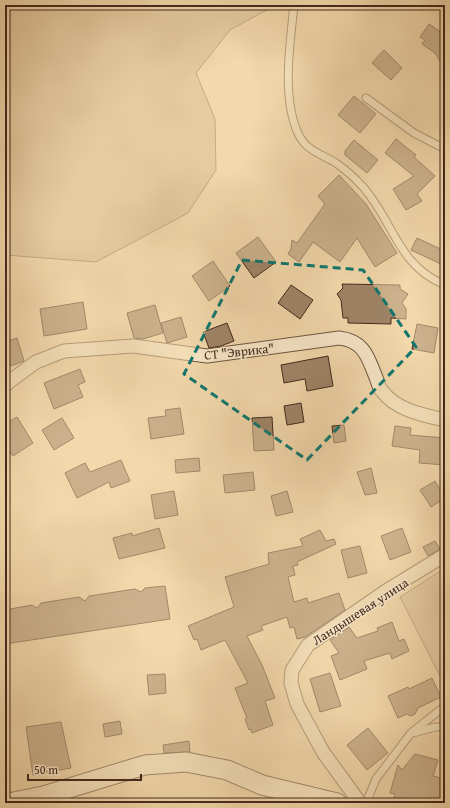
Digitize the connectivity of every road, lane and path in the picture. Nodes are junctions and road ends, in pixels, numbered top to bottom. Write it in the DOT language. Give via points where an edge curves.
graph roads {
  1 [pos="294,5"];
  2 [pos="366,98"];
  3 [pos="445,149"];
  4 [pos="445,285"];
  5 [pos="6,382"];
  6 [pos="445,420"];
  7 [pos="445,555"];
  8 [pos="445,706"];
  9 [pos="445,727"];
  10 [pos="411,733"];
  11 [pos="9,803"];
  12 [pos="337,803"];
  13 [pos="360,803"];
  14 [pos="366,803"];
  1 -- 4 [label="lane" via="289,106 302,142 352,176 376,202 410,261 431,280"];
  2 -- 3 [label="lane" via="414,133"];
  5 -- 6 [label="street, СТ \"Эврика\"" via="36,362 64,351 133,346 207,356 339,338 359,344 381,391 397,404 420,414"];
  7 -- 13 [label="street, Ландышевая улица" via="386,591 308,645 292,670 291,683 297,704 323,752"];
  8 -- 10 [label="lane"];
  9 -- 10 [label="lane"];
  10 -- 14 [label="lane" via="376,779"];
  11 -- 12 [label="street" via="43,796 145,765 186,762 227,770 262,785"];
}
